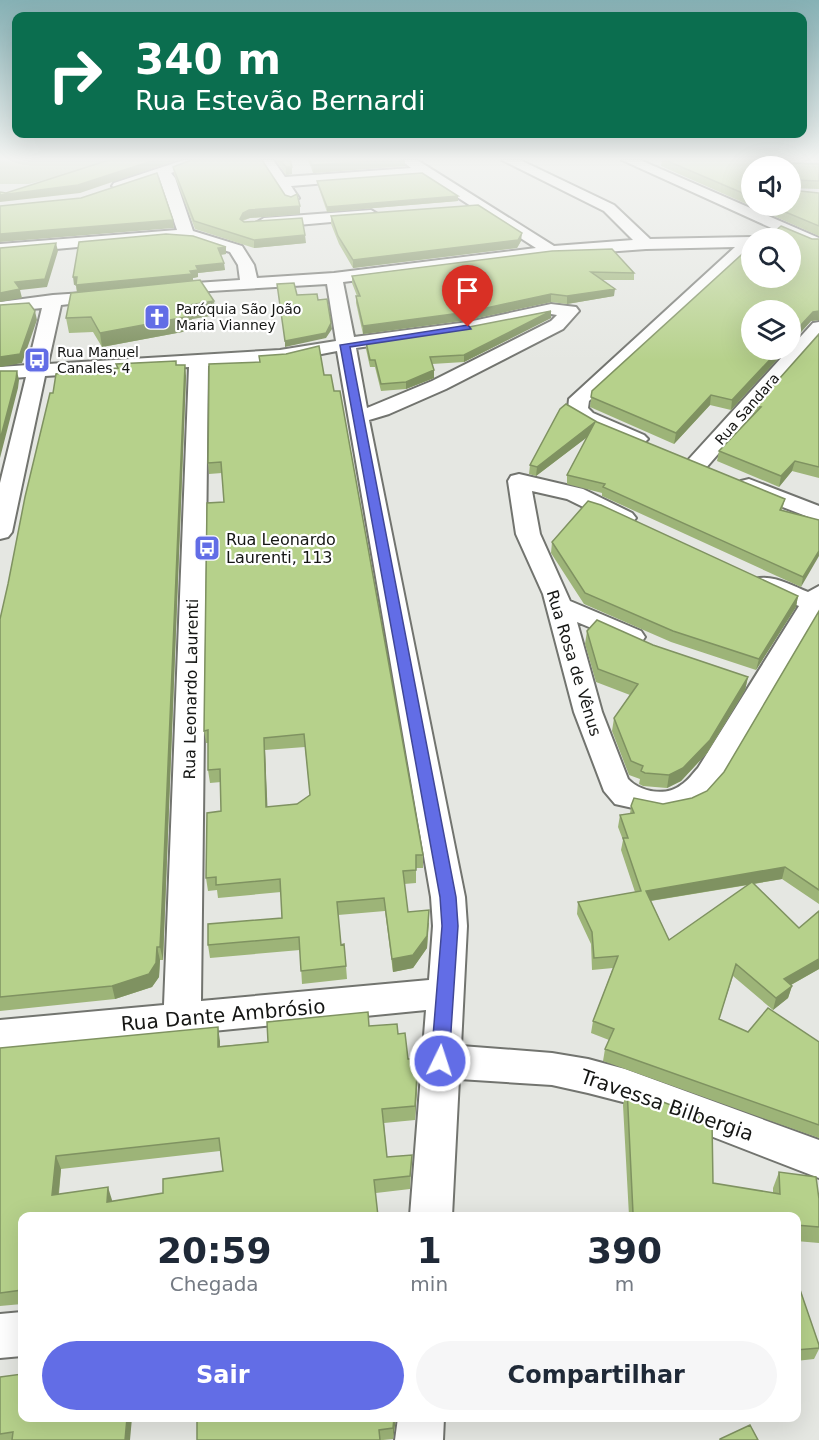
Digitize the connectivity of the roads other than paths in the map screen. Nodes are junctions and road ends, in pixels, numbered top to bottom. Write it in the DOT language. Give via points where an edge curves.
graph roads {
  1 [pos="184,227"];
  2 [pos="515,227"];
  3 [pos="629,227"];
  4 [pos="782,227"];
  5 [pos="186,234"];
  6 [pos="741,242"];
  7 [pos="801,243"];
  8 [pos="818,243"];
  9 [pos="646,244"];
  10 [pos="0,249"];
  11 [pos="551,251"];
  12 [pos="741,251"];
  13 [pos="334,278"];
  14 [pos="249,283"];
  15 [pos="144,292"];
  16 [pos="121,294"];
  17 [pos="53,300"];
  18 [pos="0,306"];
  19 [pos="819,327"];
  20 [pos="345,345"];
  21 [pos="199,362"];
  22 [pos="38,370"];
  23 [pos="0,373"];
  24 [pos="359,416"];
  25 [pos="713,471"];
  26 [pos="819,514"];
  27 [pos="645,528"];
  28 [pos="0,532"];
  29 [pos="738,572"];
  30 [pos="816,599"];
  31 [pos="559,605"];
  32 [pos="651,646"];
  33 [pos="445,993"];
  34 [pos="182,1017"];
  35 [pos="0,1036"];
  36 [pos="440,1061"];
  37 [pos="819,1159"];
  38 [pos="431,1212"];
  39 [pos="18,1334"];
  40 [pos="0,1336"];
  41 [pos="421,1422"];
  42 [pos="419,1440"];
  1 -- 5 [label="street"];
  2 -- 11 [label="street"];
  3 -- 9 [label="street"];
  4 -- 8 [label="street"];
  5 -- 10 [label="street"];
  5 -- 14 [label="street" via="236,249 246,265"];
  6 -- 9 [label="street"];
  7 -- 8 [label="street"];
  9 -- 11 [label="street"];
  11 -- 13 [label="street"];
  12 -- 25 [label="street" via="579,399 578,409 586,417"];
  13 -- 14 [label="street"];
  13 -- 20 [label="street"];
  14 -- 15 [label="street"];
  16 -- 17 [label="street"];
  17 -- 18 [label="street"];
  17 -- 22 [label="street"];
  19 -- 25 [label="street, Rua Sandara"];
  20 -- 21 [label="street" via="280,356"];
  20 -- 24 [label="street"];
  20 -- 24 [label="street" via="468,327 551,309 570,311 547,331 439,385"];
  21 -- 22 [label="street"];
  21 -- 34 [label="street, Rua Leonardo Laurenti"];
  22 -- 23 [label="street"];
  22 -- 28 [label="street"];
  24 -- 33 [label="street" via="442,854 450,926"];
  25 -- 26 [label="street"];
  27 -- 31 [label="street, Rua Rosa de Vênus" via="575,494 519,481 528,534"];
  29 -- 30 [label="street, Rua Rosa de Vênus"];
  30 -- 31 [label="street, Rua Rosa de Vênus" via="753,681 709,775 692,793 660,803 626,796 615,784 600,750"];
  31 -- 32 [label="street"];
  33 -- 34 [label="street, Rua Dante Ambrósio"];
  33 -- 36 [label="street"];
  34 -- 35 [label="street, Rua Dante Ambrósio"];
  36 -- 37 [label="street, Travessa Bilbergia" via="552,1069 588,1076 625,1086"];
  36 -- 38 [label="street"];
  39 -- 40 [label="street"];
  41 -- 42 [label="street"];
}
